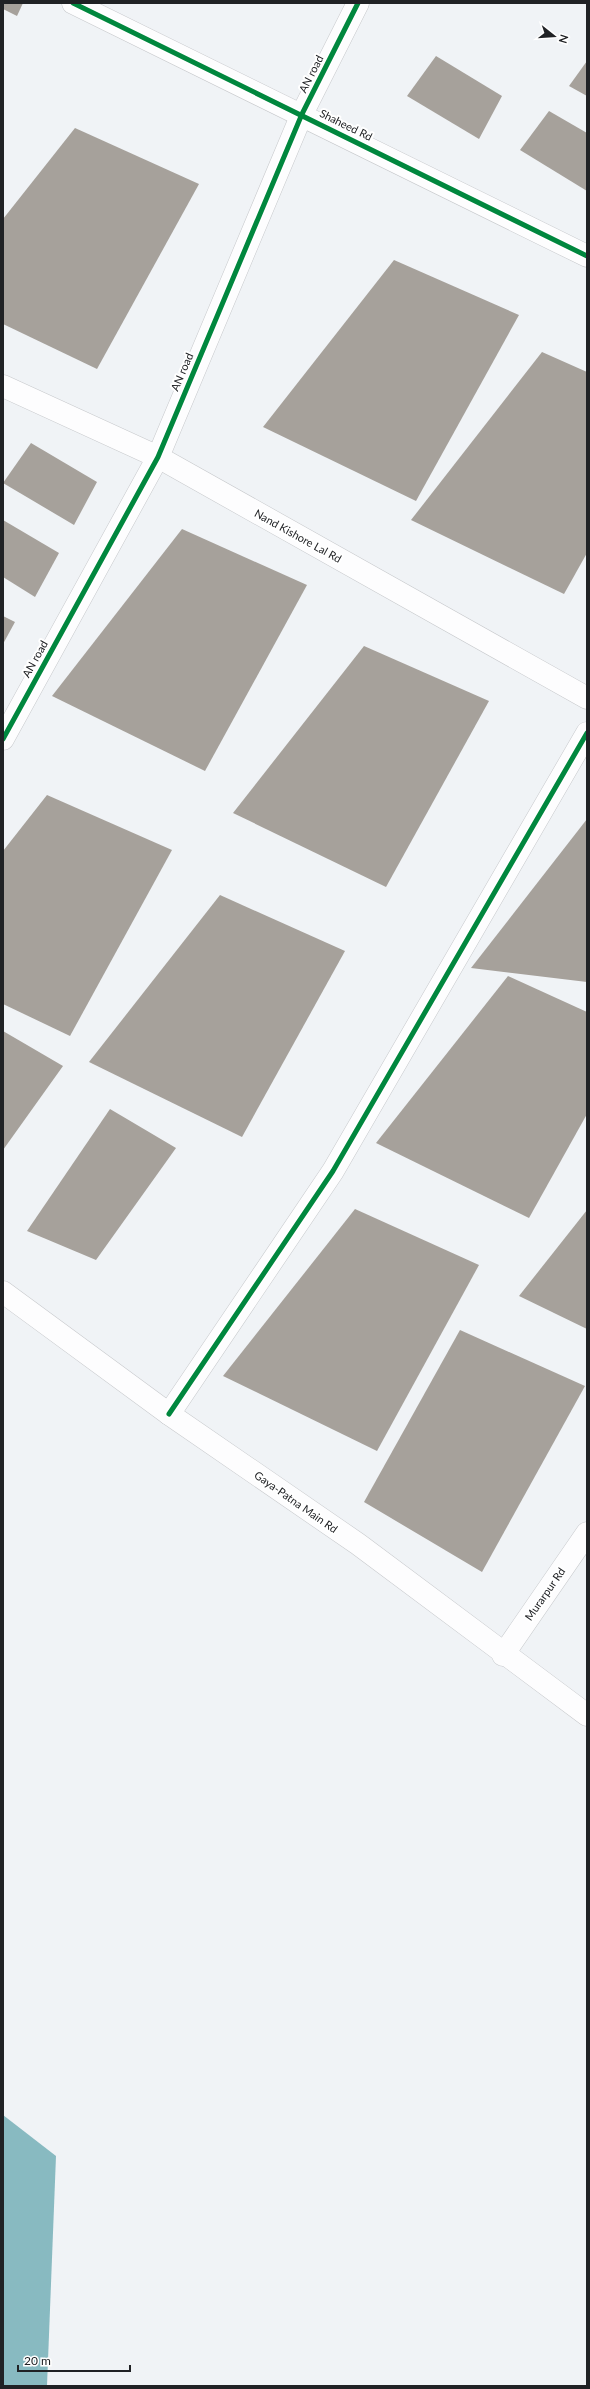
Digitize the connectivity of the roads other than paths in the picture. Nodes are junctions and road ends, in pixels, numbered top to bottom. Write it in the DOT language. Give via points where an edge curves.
graph roads {
  1 [pos="73,3"];
  2 [pos="358,3"];
  3 [pos="302,114"];
  4 [pos="587,256"];
  5 [pos="3,386"];
  6 [pos="158,457"];
  7 [pos="587,698"];
  8 [pos="587,733"];
  9 [pos="3,739"];
  10 [pos="3,1292"];
  11 [pos="169,1414"];
  12 [pos="587,1533"];
  13 [pos="503,1654"];
  14 [pos="587,1715"];
  1 -- 3 [label="street, Shaheed Rd"];
  2 -- 3 [label="street, AN road"];
  3 -- 4 [label="street, Shaheed Rd"];
  3 -- 6 [label="street, AN road"];
  5 -- 6 [label="street, Nand Kishore Lal Rd"];
  6 -- 7 [label="street, Nand Kishore Lal Rd"];
  6 -- 9 [label="street, AN road"];
  8 -- 11 [label="street" via="333,1171"];
  10 -- 11 [label="street, Gaya-Patna Main Rd"];
  11 -- 13 [label="street, Gaya-Patna Main Rd" via="358,1544"];
  12 -- 13 [label="street, Murarpur Rd"];
  13 -- 14 [label="street, Gaya-Patna Main Rd"];
}
